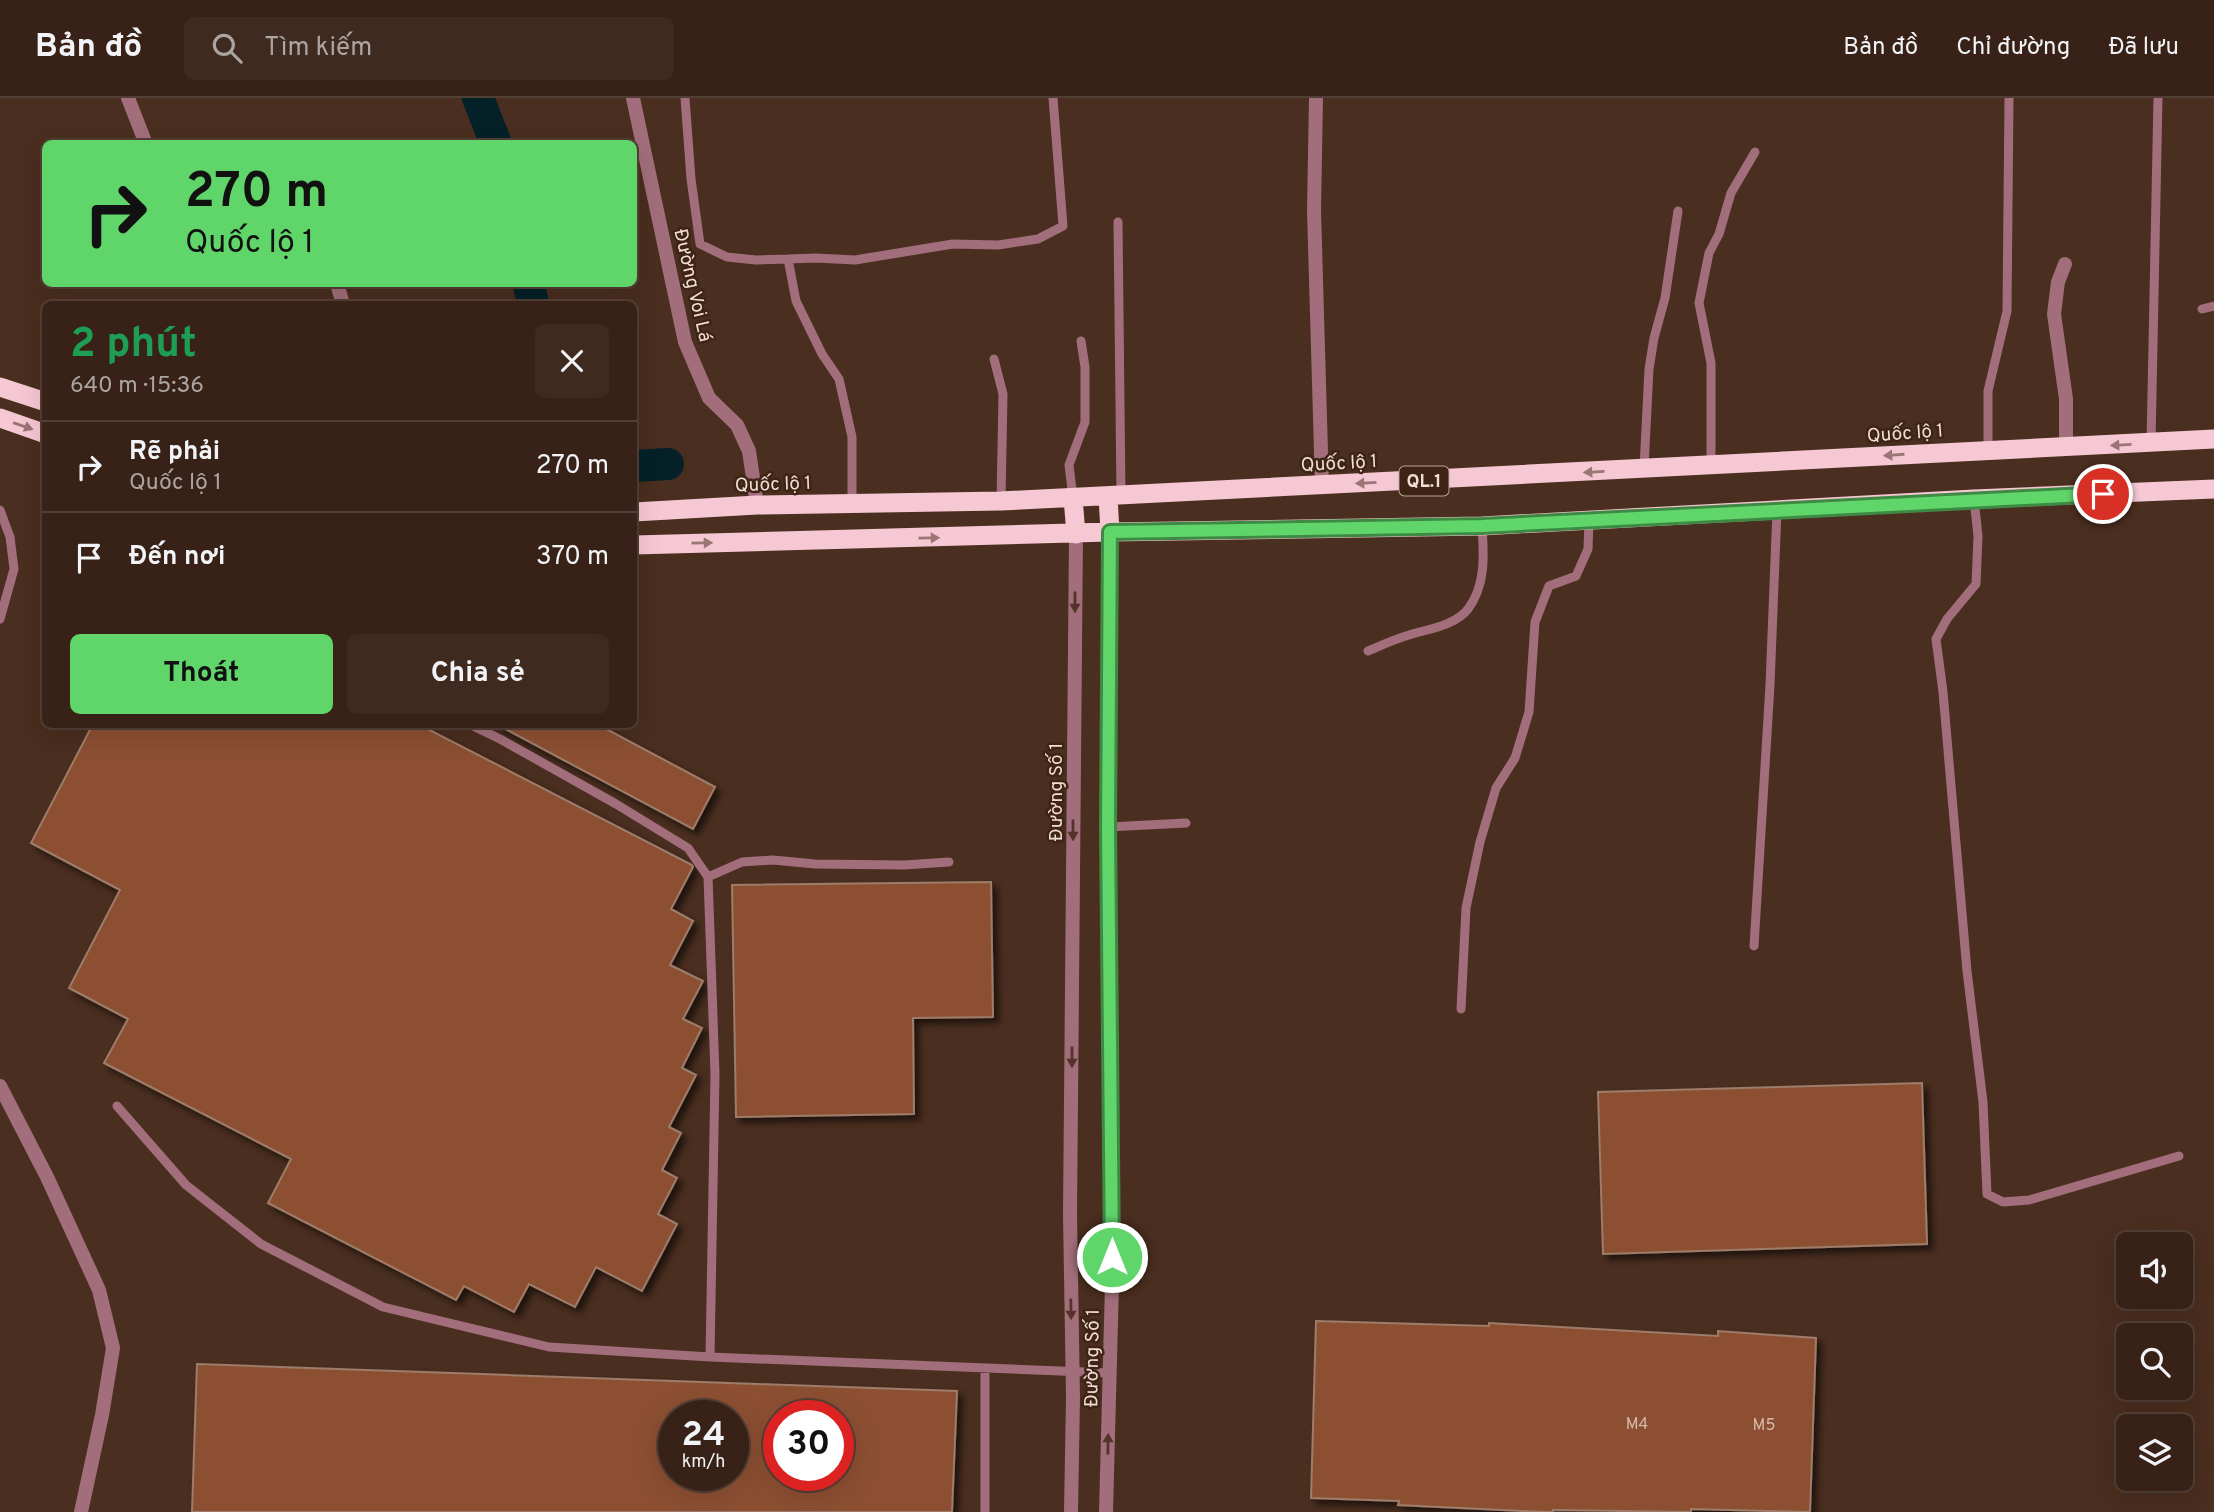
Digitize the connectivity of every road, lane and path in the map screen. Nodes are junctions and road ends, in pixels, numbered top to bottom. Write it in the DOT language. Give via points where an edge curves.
graph roads {
  1 [pos="128,98"];
  2 [pos="634,98"];
  3 [pos="685,98"];
  4 [pos="1053,98"];
  5 [pos="1315,98"];
  6 [pos="2009,98"];
  7 [pos="2158,98"];
  8 [pos="144,140"];
  9 [pos="1755,152"];
  10 [pos="1678,211"];
  11 [pos="1118,222"];
  12 [pos="788,259"];
  13 [pos="2065,264"];
  14 [pos="2214,306"];
  15 [pos="2202,309"];
  16 [pos="1081,341"];
  17 [pos="994,359"];
  18 [pos="0,387"];
  19 [pos="42,401"];
  20 [pos="0,418"];
  21 [pos="42,433"];
  22 [pos="2214,439"];
  23 [pos="2151,443"];
  24 [pos="2066,448"];
  25 [pos="1988,449"];
  26 [pos="1712,467"];
  27 [pos="1644,470"];
  28 [pos="1322,486"];
  29 [pos="2214,489"];
  30 [pos="1114,496"];
  31 [pos="1073,498"];
  32 [pos="1974,499"];
  33 [pos="1001,501"];
  34 [pos="852,504"];
  35 [pos="757,505"];
  36 [pos="0,510"];
  37 [pos="1777,510"];
  38 [pos="637,512"];
  39 [pos="1589,520"];
  40 [pos="1482,526"];
  41 [pos="1110,532"];
  42 [pos="1076,534"];
  43 [pos="637,545"];
  44 [pos="0,619"];
  45 [pos="1368,651"];
  46 [pos="477,728"];
  47 [pos="1186,823"];
  48 [pos="1108,827"];
  49 [pos="949,862"];
  50 [pos="708,877"];
  51 [pos="1754,946"];
  52 [pos="1461,1009"];
  53 [pos="0,1086"];
  54 [pos="117,1106"];
  55 [pos="2179,1156"];
  56 [pos="710,1357"];
  57 [pos="985,1368"];
  58 [pos="1072,1372"];
  59 [pos="1110,1373"];
  60 [pos="81,1512"];
  61 [pos="985,1512"];
  62 [pos="1071,1512"];
  63 [pos="1106,1512"];
  1 -- 8 [label="street"];
  2 -- 35 [label="street, Đường Voi Lá" via="685,342 709,398 737,425 749,451"];
  3 -- 12 [label="lane" via="700,244 727,257"];
  4 -- 12 [label="lane" via="1063,226 1038,239 999,245 953,244 855,260"];
  5 -- 28 [label="street"];
  6 -- 25 [label="lane" via="2007,311 1988,391"];
  7 -- 23 [label="lane"];
  9 -- 26 [label="lane" via="1731,193 1709,253 1699,303 1711,363"];
  10 -- 27 [label="lane" via="1649,369"];
  11 -- 30 [label="lane"];
  12 -- 34 [label="lane" via="796,301 839,379 852,437"];
  13 -- 24 [label="street" via="2054,314 2066,399"];
  14 -- 15 [label="lane"];
  16 -- 31 [label="lane" via="1085,422 1069,465"];
  17 -- 33 [label="lane" via="1003,394"];
  18 -- 19 [label="highway"];
  20 -- 21 [label="highway, one-way"];
  22 -- 23 [label="highway, Quốc lộ 1 / QL.1"];
  23 -- 24 [label="highway, Quốc lộ 1 / QL.1, one-way"];
  24 -- 25 [label="highway, Quốc lộ 1 / QL.1"];
  25 -- 26 [label="highway, Quốc lộ 1 / QL.1, one-way"];
  26 -- 27 [label="highway, Quốc lộ 1 / QL.1"];
  27 -- 28 [label="highway, Quốc lộ 1 / QL.1, one-way"];
  28 -- 30 [label="highway, Quốc lộ 1 / QL.1"];
  29 -- 32 [label="highway"];
  30 -- 31 [label="highway, Quốc lộ 1 / QL.1"];
  30 -- 41 [label="highway"];
  31 -- 33 [label="highway, Quốc lộ 1 / QL.1"];
  31 -- 42 [label="highway"];
  32 -- 37 [label="highway"];
  32 -- 55 [label="lane" via="1976,584 1937,639 1983,1101 1987,1194 2003,1202 2029,1200"];
  33 -- 34 [label="highway, Quốc lộ 1 / QL.1"];
  34 -- 35 [label="highway, Quốc lộ 1 / QL.1"];
  35 -- 38 [label="highway, Quốc lộ 1 / QL.1"];
  36 -- 44 [label="lane" via="14,569"];
  37 -- 39 [label="highway"];
  37 -- 51 [label="lane"];
  39 -- 40 [label="highway"];
  39 -- 52 [label="lane" via="1588,549 1576,576 1549,586 1535,621 1529,712 1515,758 1496,788 1466,908"];
  40 -- 41 [label="highway"];
  40 -- 45 [label="lane" via="1482,578 1467,611 1447,624"];
  41 -- 42 [label="highway"];
  41 -- 48 [label="street, Đường Số 1"];
  43 -- 42 [label="highway, one-way"];
  42 -- 58 [label="street, Đường Số 1, one-way"];
  46 -- 50 [label="lane" via="688,848"];
  47 -- 48 [label="lane"];
  48 -- 59 [label="street, Đường Số 1"];
  49 -- 50 [label="lane" via="815,864 773,860 742,862"];
  50 -- 56 [label="lane" via="715,1074"];
  53 -- 60 [label="street" via="99,1290 113,1348"];
  54 -- 56 [label="lane" via="186,1185 261,1244 383,1307 549,1347"];
  56 -- 57 [label="lane"];
  57 -- 58 [label="lane"];
  57 -- 61 [label="lane"];
  58 -- 59 [label="lane"];
  58 -- 62 [label="street, Đường Số 1"];
  63 -- 59 [label="street, Đường Số 1, one-way"];
}
